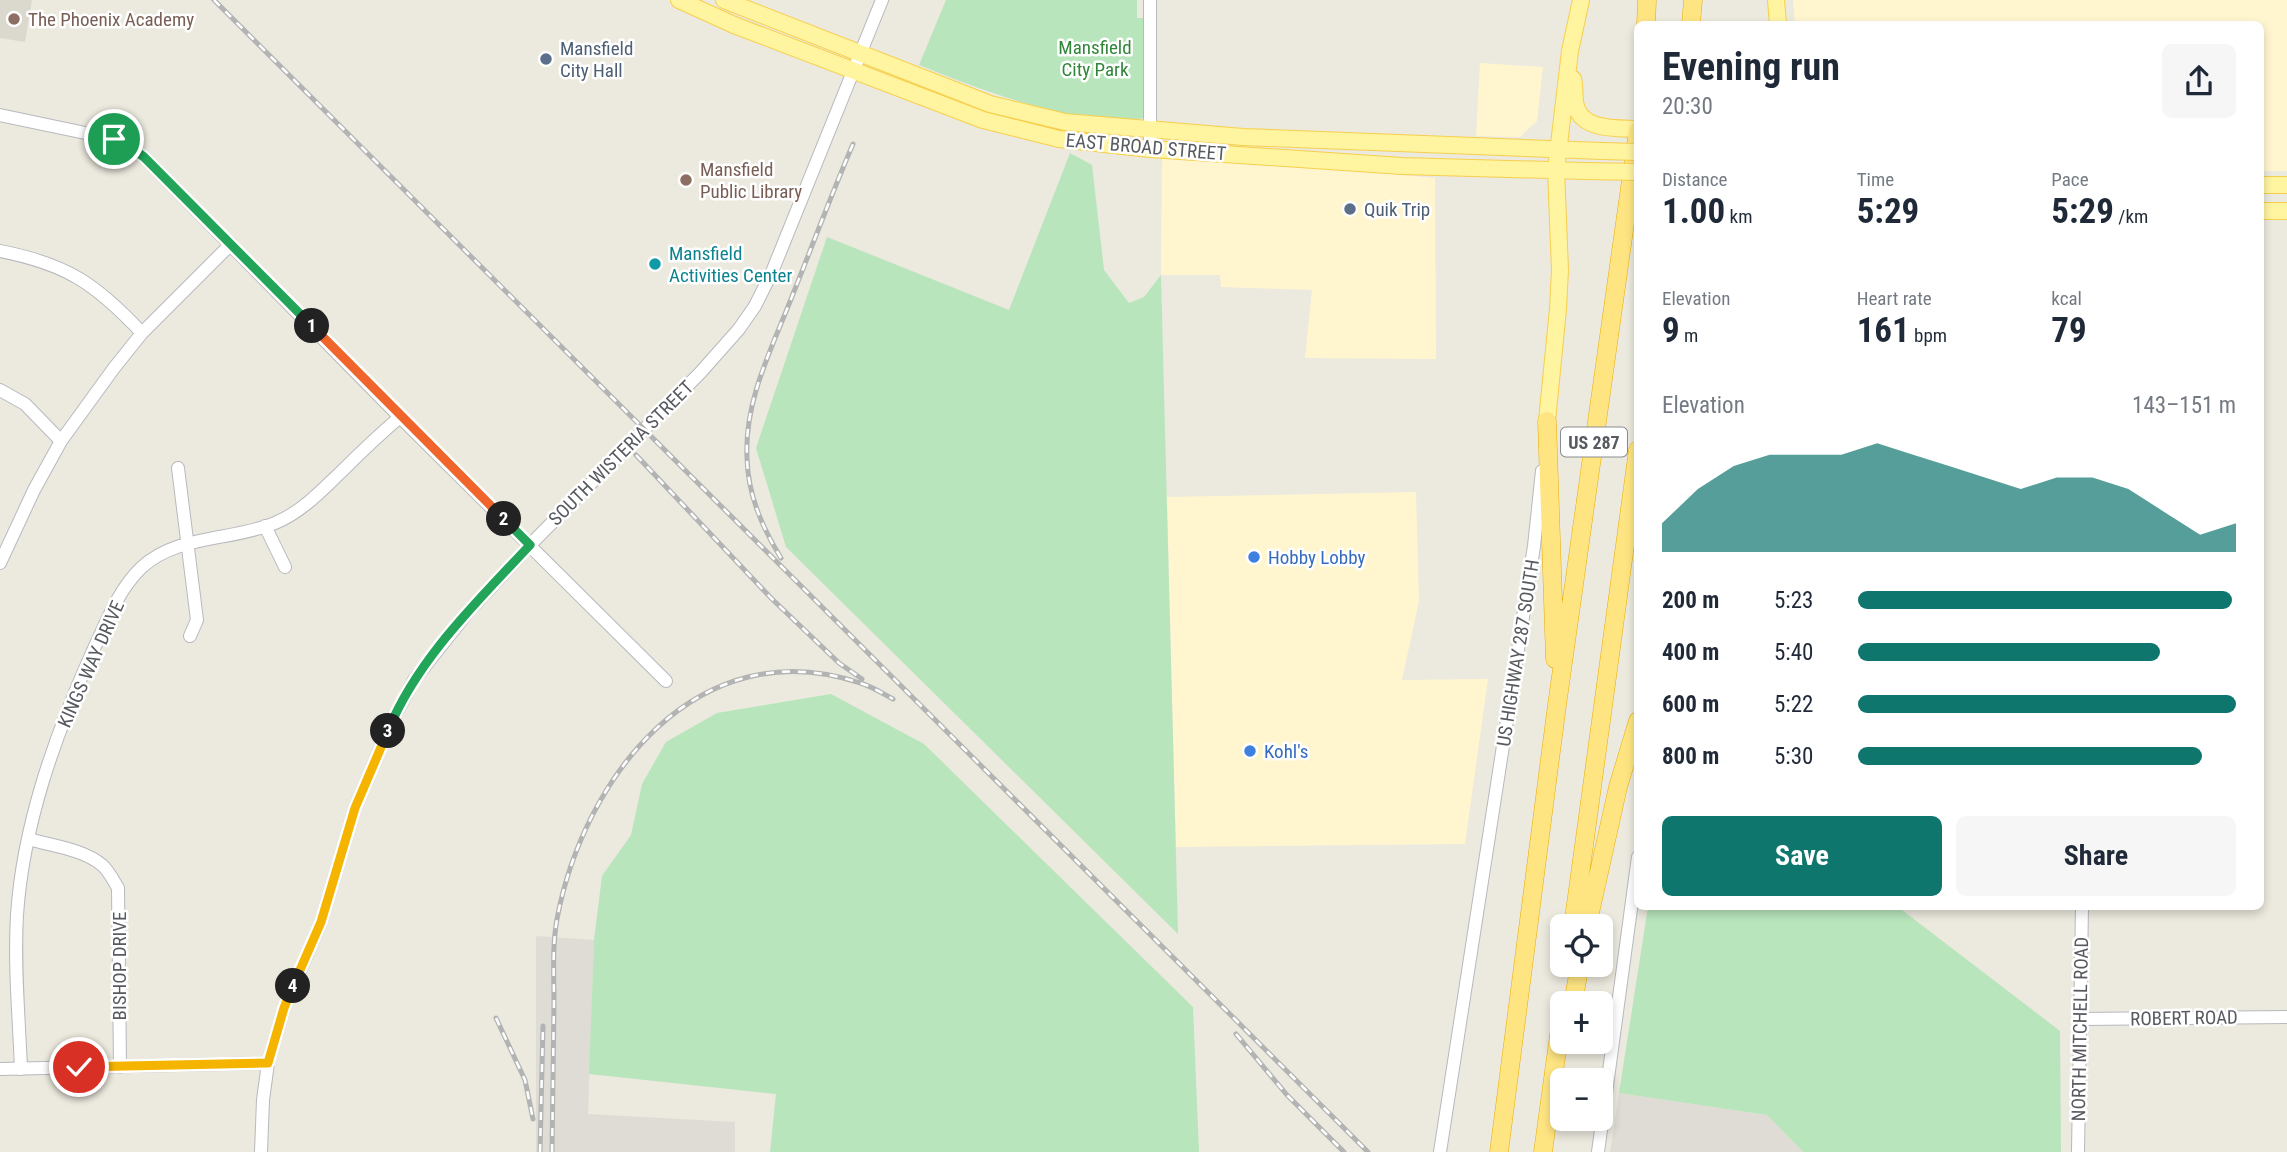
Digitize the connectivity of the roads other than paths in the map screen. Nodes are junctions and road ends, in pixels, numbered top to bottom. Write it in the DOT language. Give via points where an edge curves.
graph roads {
  1 [pos="679,0"];
  2 [pos="724,0"];
  3 [pos="883,0"];
  4 [pos="1150,0"];
  5 [pos="1581,0"];
  6 [pos="1647,0"];
  7 [pos="1693,0"];
  8 [pos="1776,0"];
  9 [pos="743,4"];
  10 [pos="1646,21"];
  11 [pos="1691,21"];
  12 [pos="1778,21"];
  13 [pos="734,25"];
  14 [pos="861,54"];
  15 [pos="1568,65"];
  16 [pos="854,70"];
  17 [pos="990,104"];
  18 [pos="0,115"];
  19 [pos="983,121"];
  20 [pos="1065,122"];
  21 [pos="1634,130"];
  22 [pos="1151,131"];
  23 [pos="1243,137"];
  24 [pos="1059,139"];
  25 [pos="1404,144"];
  26 [pos="1150,149"];
  27 [pos="1559,150"];
  28 [pos="1634,152"];
  29 [pos="1242,155"];
  30 [pos="1634,158"];
  31 [pos="1402,166"];
  32 [pos="1504,170"];
  33 [pos="1556,170"];
  34 [pos="1634,172"];
  35 [pos="2264,185"];
  36 [pos="2287,185"];
  37 [pos="1558,203"];
  38 [pos="2264,211"];
  39 [pos="2287,211"];
  40 [pos="231,244"];
  41 [pos="0,251"];
  42 [pos="142,334"];
  43 [pos="0,390"];
  44 [pos="400,417"];
  45 [pos="1546,421"];
  46 [pos="61,441"];
  47 [pos="178,468"];
  48 [pos="1634,479"];
  49 [pos="265,526"];
  50 [pos="188,543"];
  51 [pos="530,545"];
  52 [pos="0,563"];
  53 [pos="285,567"];
  54 [pos="190,636"];
  55 [pos="666,681"];
  56 [pos="1557,705"];
  57 [pos="1634,735"];
  58 [pos="29,839"];
  59 [pos="1634,886"];
  60 [pos="2082,910"];
  61 [pos="1575,914"];
  62 [pos="1590,914"];
  63 [pos="2287,1017"];
  64 [pos="2081,1019"];
  65 [pos="1556,1054"];
  66 [pos="1564,1054"];
  67 [pos="268,1063"];
  68 [pos="120,1067"];
  69 [pos="0,1069"];
  70 [pos="21,1069"];
  71 [pos="1544,1145"];
  72 [pos="261,1152"];
  73 [pos="1440,1152"];
  74 [pos="1499,1152"];
  75 [pos="1598,1152"];
  76 [pos="2078,1152"];
  1 -- 13 [label="main road, EAST BROAD STREET"];
  2 -- 9 [label="main road, EAST BROAD STREET"];
  3 -- 14 [label="street, SOUTH WISTERIA STREET"];
  4 -- 22 [label="street"];
  5 -- 15 [label="main road, US HIGHWAY 287 SOUTH"];
  6 -- 10 [label="highway"];
  7 -- 11 [label="highway"];
  8 -- 12 [label="main road"];
  9 -- 13 [label="street"];
  9 -- 14 [label="main road, EAST BROAD STREET"];
  13 -- 16 [label="main road, EAST BROAD STREET"];
  14 -- 16 [label="street, SOUTH WISTERIA STREET"];
  14 -- 17 [label="main road, EAST BROAD STREET"];
  15 -- 21 [label="main road" via="1581,117 1594,125"];
  15 -- 27 [label="main road, US HIGHWAY 287 SOUTH"];
  16 -- 19 [label="main road, EAST BROAD STREET"];
  16 -- 51 [label="street, SOUTH WISTERIA STREET" via="755,306 700,373"];
  17 -- 19 [label="main road"];
  17 -- 20 [label="main road, EAST BROAD STREET"];
  18 -- 40 [label="street" via="129,146"];
  19 -- 24 [label="main road, EAST BROAD STREET"];
  20 -- 22 [label="main road, EAST BROAD STREET"];
  20 -- 24 [label="main road"];
  22 -- 23 [label="main road, EAST BROAD STREET"];
  22 -- 26 [label="street"];
  23 -- 25 [label="main road, EAST BROAD STREET"];
  23 -- 29 [label="main road"];
  24 -- 26 [label="main road, EAST BROAD STREET"];
  25 -- 27 [label="main road, EAST BROAD STREET"];
  25 -- 31 [label="main road"];
  26 -- 29 [label="main road, EAST BROAD STREET"];
  27 -- 28 [label="main road, EAST BROAD STREET, bridge"];
  27 -- 33 [label="main road, US HIGHWAY 287 SOUTH"];
  29 -- 31 [label="main road, EAST BROAD STREET"];
  30 -- 56 [label="highway, US 287"];
  31 -- 32 [label="main road, EAST BROAD STREET"];
  32 -- 33 [label="main road, EAST BROAD STREET"];
  32 -- 37 [label="main road" via="1540,180"];
  33 -- 34 [label="main road, EAST BROAD STREET, bridge"];
  33 -- 37 [label="main road, US HIGHWAY 287 SOUTH"];
  35 -- 36 [label="main road"];
  37 -- 45 [label="main road, US HIGHWAY 287 SOUTH" via="1558,309"];
  38 -- 39 [label="main road"];
  40 -- 42 [label="street"];
  40 -- 44 [label="street"];
  41 -- 42 [label="street" via="50,263 93,287"];
  42 -- 46 [label="street"];
  43 -- 46 [label="street" via="25,404"];
  44 -- 49 [label="street, KINGS WAY DRIVE" via="313,498"];
  44 -- 51 [label="street"];
  45 -- 56 [label="highway"];
  45 -- 73 [label="street, US HIGHWAY 287 SOUTH" via="1534,546"];
  46 -- 52 [label="street"];
  47 -- 50 [label="street"];
  48 -- 61 [label="highway, US 287"];
  49 -- 50 [label="street, KINGS WAY DRIVE"];
  49 -- 53 [label="street"];
  50 -- 54 [label="street" via="197,620"];
  50 -- 58 [label="street, KINGS WAY DRIVE" via="142,567 114,606 48,764"];
  51 -- 55 [label="street"];
  51 -- 67 [label="street, SOUTH WISTERIA STREET" via="446,639 414,680 393,719 355,808 321,922 284,1008"];
  56 -- 74 [label="highway, US 287"];
  57 -- 62 [label="highway"];
  58 -- 68 [label="street, BISHOP DRIVE" via="92,859 103,866 118,888"];
  58 -- 70 [label="street, KINGS WAY DRIVE" via="17,916"];
  59 -- 75 [label="street"];
  60 -- 64 [label="street, NORTH MITCHELL ROAD"];
  63 -- 64 [label="street, ROBERT ROAD"];
  64 -- 76 [label="street, NORTH MITCHELL ROAD"];
  65 -- 71 [label="highway"];
  66 -- 71 [label="highway" via="1557,1104"];
  67 -- 68 [label="street"];
  67 -- 72 [label="street, SOUTH WISTERIA STREET"];
  68 -- 70 [label="street"];
  69 -- 70 [label="street"];
}
